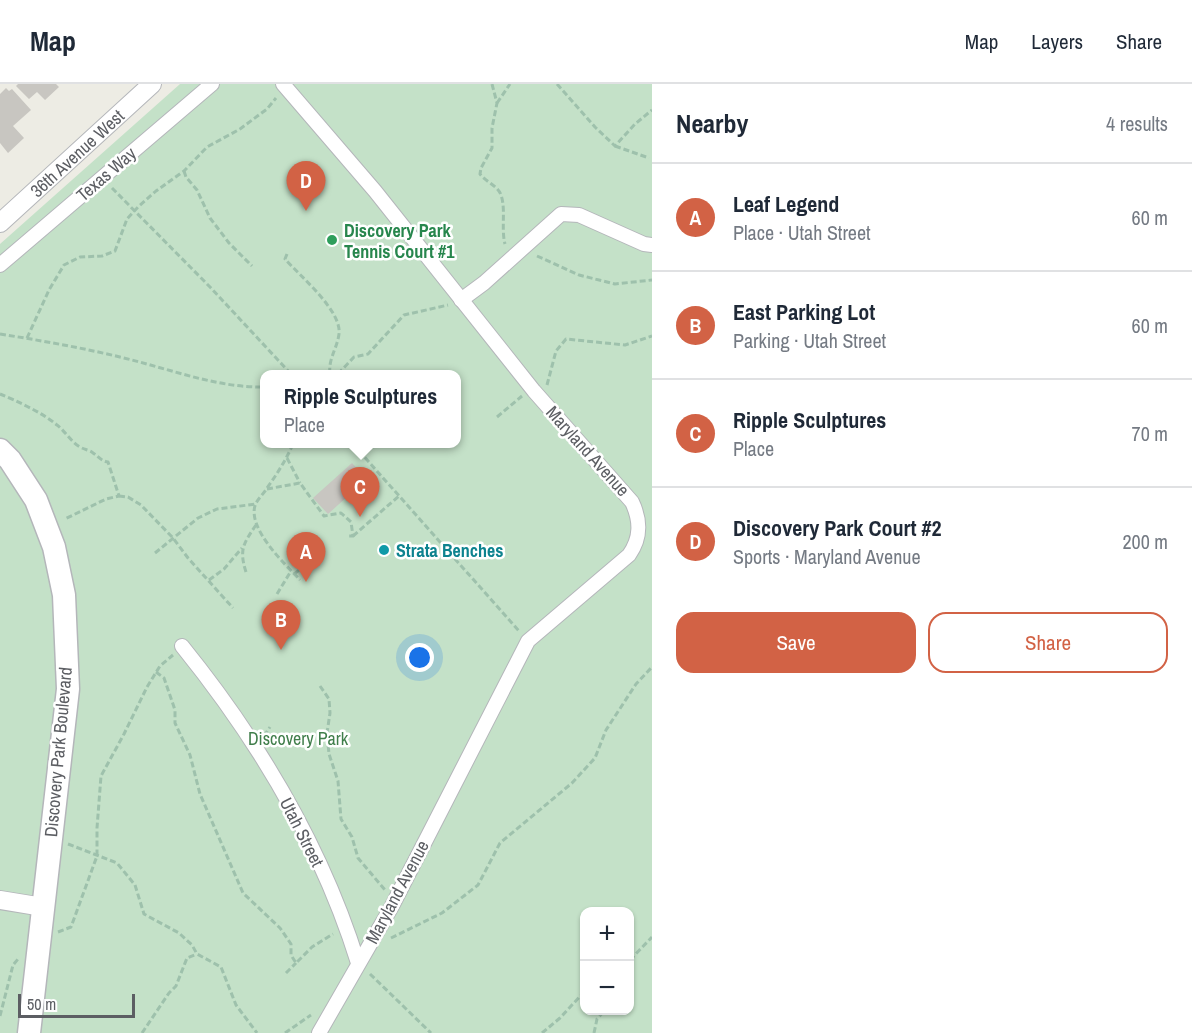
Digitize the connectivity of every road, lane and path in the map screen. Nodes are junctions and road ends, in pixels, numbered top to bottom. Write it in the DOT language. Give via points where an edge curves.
graph roads {
  1 [pos="152,84"];
  2 [pos="212,84"];
  3 [pos="492,84"];
  4 [pos="510,84"];
  5 [pos="557,84"];
  6 [pos="280,89"];
  7 [pos="497,104"];
  8 [pos="652,110"];
  9 [pos="615,146"];
  10 [pos="649,158"];
  11 [pos="184,171"];
  12 [pos="179,176"];
  13 [pos="101,177"];
  14 [pos="186,177"];
  15 [pos="135,211"];
  16 [pos="3,215"];
  17 [pos="652,245"];
  18 [pos="287,254"];
  19 [pos="515,256"];
  20 [pos="0,265"];
  21 [pos="252,266"];
  22 [pos="652,280"];
  23 [pos="461,300"];
  24 [pos="0,334"];
  25 [pos="652,336"];
  26 [pos="27,338"];
  27 [pos="286,370"];
  28 [pos="329,370"];
  29 [pos="342,370"];
  30 [pos="547,385"];
  31 [pos="260,387"];
  32 [pos="0,394"];
  33 [pos="291,448"];
  34 [pos="357,448"];
  35 [pos="0,450"];
  36 [pos="287,458"];
  37 [pos="300,483"];
  38 [pos="267,489"];
  39 [pos="399,495"];
  40 [pos="119,496"];
  41 [pos="256,504"];
  42 [pos="65,519"];
  43 [pos="256,525"];
  44 [pos="348,536"];
  45 [pos="354,536"];
  46 [pos="173,538"];
  47 [pos="243,547"];
  48 [pos="155,553"];
  49 [pos="303,567"];
  50 [pos="246,572"];
  51 [pos="293,572"];
  52 [pos="209,580"];
  53 [pos="300,580"];
  54 [pos="277,594"];
  55 [pos="233,608"];
  56 [pos="528,641"];
  57 [pos="177,650"];
  58 [pos="652,667"];
  59 [pos="156,672"];
  60 [pos="320,686"];
  61 [pos="62,843"];
  62 [pos="97,856"];
  63 [pos="0,900"];
  64 [pos="392,906"];
  65 [pos="43,907"];
  66 [pos="346,927"];
  67 [pos="54,934"];
  68 [pos="652,937"];
  69 [pos="385,941"];
  70 [pos="197,954"];
  71 [pos="20,956"];
  72 [pos="634,956"];
  73 [pos="296,963"];
  74 [pos="358,963"];
  75 [pos="286,973"];
  76 [pos="580,997"];
  77 [pos="601,1015"];
  78 [pos="0,1016"];
  79 [pos="29,1033"];
  80 [pos="142,1033"];
  81 [pos="257,1033"];
  82 [pos="319,1033"];
  83 [pos="431,1033"];
  84 [pos="542,1033"];
  85 [pos="594,1033"];
  1 -- 16 [label="street, 36th Avenue West"];
  2 -- 13 [label="street, Texas Way"];
  3 -- 7 [label="path"];
  4 -- 7 [label="path"];
  5 -- 9 [label="path"];
  6 -- 11 [label="path" via="267,109 207,147"];
  6 -- 23 [label="street, Maryland Avenue" via="375,191"];
  7 -- 19 [label="path" via="492,148 480,174 502,196 502,233 506,248"];
  8 -- 9 [label="path"];
  9 -- 10 [label="path"];
  11 -- 12 [label="path"];
  11 -- 14 [label="path"];
  12 -- 14 [label="path"];
  12 -- 15 [label="path"];
  13 -- 15 [label="path"];
  13 -- 20 [label="street, Texas Way"];
  14 -- 21 [label="path" via="210,218"];
  15 -- 26 [label="path" via="127,219 115,251 80,257 64,266"];
  15 -- 27 [label="path"];
  17 -- 19 [label="street" via="579,215 561,214"];
  18 -- 28 [label="path" via="285,259 337,317 339,333"];
  19 -- 22 [label="path" via="537,256 579,275 615,284"];
  19 -- 23 [label="street"];
  23 -- 29 [label="path" via="404,315 368,354 354,357"];
  23 -- 56 [label="street, Maryland Avenue" via="534,391 632,502 638,515 637,544 629,555"];
  24 -- 26 [label="path"];
  25 -- 30 [label="path" via="625,345 566,339 556,351"];
  26 -- 31 [label="path" via="219,382"];
  32 -- 40 [label="path" via="37,411 80,447 108,462"];
  33 -- 36 [label="path"];
  34 -- 39 [label="path"];
  35 -- 65 [label="street, Discovery Park Boulevard" via="36,500 54,547 64,595 68,689"];
  36 -- 37 [label="path"];
  36 -- 38 [label="path"];
  37 -- 38 [label="path"];
  37 -- 45 [label="path" via="324,516 341,513 351,522"];
  38 -- 41 [label="path"];
  39 -- 45 [label="path"];
  39 -- 56 [label="path"];
  40 -- 42 [label="path"];
  40 -- 46 [label="path" via="141,505"];
  41 -- 43 [label="path"];
  41 -- 46 [label="path" via="217,509"];
  43 -- 47 [label="path"];
  43 -- 51 [label="path"];
  44 -- 45 [label="path"];
  46 -- 48 [label="path"];
  46 -- 52 [label="path"];
  47 -- 50 [label="path"];
  47 -- 52 [label="path"];
  49 -- 51 [label="path"];
  51 -- 53 [label="path"];
  51 -- 54 [label="path"];
  52 -- 55 [label="path"];
  56 -- 64 [label="street, Maryland Avenue"];
  57 -- 59 [label="path"];
  57 -- 66 [label="street, Utah Street" via="210,681 266,763 316,856"];
  58 -- 69 [label="path" via="612,721 595,758 572,783 500,843 478,885 442,913"];
  59 -- 62 [label="path" via="101,776"];
  59 -- 73 [label="path" via="164,678 200,794 243,893 280,928 291,944"];
  60 -- 64 [label="path" via="329,699 329,754 338,781 341,819 358,858 384,886"];
  61 -- 62 [label="path"];
  62 -- 67 [label="path" via="71,927"];
  62 -- 70 [label="path" via="117,863 135,885 144,914 179,933"];
  63 -- 65 [label="street"];
  64 -- 74 [label="street, Maryland Avenue"];
  65 -- 79 [label="street, Discovery Park Boulevard"];
  66 -- 73 [label="path" via="312,947"];
  66 -- 74 [label="street, Utah Street"];
  68 -- 72 [label="path"];
  70 -- 80 [label="path" via="187,958 176,986"];
  70 -- 81 [label="path" via="221,967 237,1005"];
  71 -- 78 [label="path"];
  73 -- 75 [label="path"];
  74 -- 82 [label="street"];
  74 -- 83 [label="path"];
  76 -- 84 [label="path"];
  77 -- 85 [label="path"];
}
